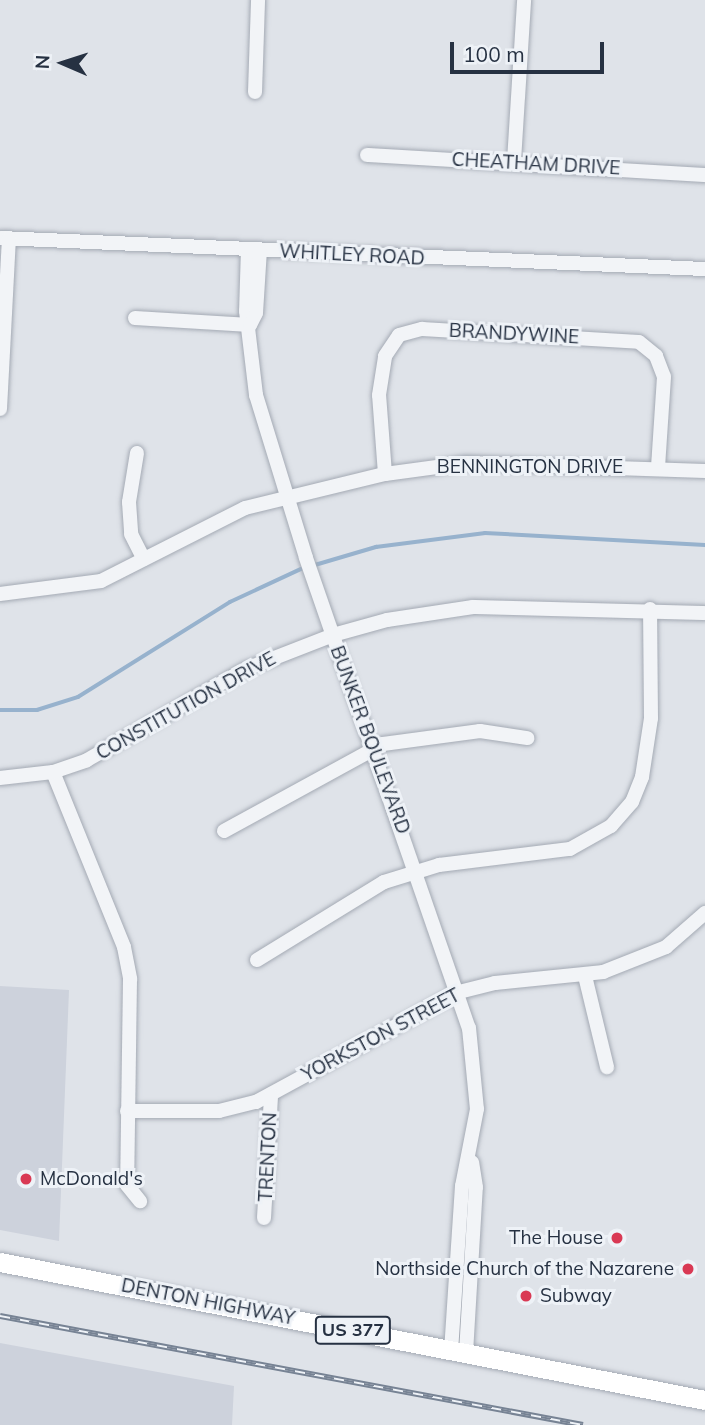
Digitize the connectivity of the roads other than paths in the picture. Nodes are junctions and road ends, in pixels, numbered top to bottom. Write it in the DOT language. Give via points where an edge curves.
graph roads {
  1 [pos="258,0"];
  2 [pos="524,0"];
  3 [pos="256,92"];
  4 [pos="367,155"];
  5 [pos="514,162"];
  6 [pos="705,175"];
  7 [pos="5,238"];
  8 [pos="254,250"];
  9 [pos="705,269"];
  10 [pos="135,318"];
  11 [pos="250,325"];
  12 [pos="0,409"];
  13 [pos="137,453"];
  14 [pos="658,468"];
  15 [pos="705,471"];
  16 [pos="385,474"];
  17 [pos="287,495"];
  18 [pos="144,559"];
  19 [pos="0,594"];
  20 [pos="650,609"];
  21 [pos="705,613"];
  22 [pos="333,635"];
  23 [pos="527,738"];
  24 [pos="373,747"];
  25 [pos="53,772"];
  26 [pos="0,778"];
  27 [pos="224,831"];
  28 [pos="416,870"];
  29 [pos="705,913"];
  30 [pos="257,960"];
  31 [pos="585,976"];
  32 [pos="460,992"];
  33 [pos="607,1067"];
  34 [pos="271,1095"];
  35 [pos="127,1111"];
  36 [pos="139,1201"];
  37 [pos="264,1218"];
  38 [pos="0,1262"];
  39 [pos="459,1351"];
  40 [pos="705,1400"];
  1 -- 3 [label="street"];
  2 -- 5 [label="street"];
  4 -- 5 [label="street, CHEATHAM DRIVE"];
  5 -- 6 [label="street, CHEATHAM DRIVE"];
  7 -- 8 [label="street, WHITLEY ROAD"];
  7 -- 12 [label="street"];
  8 -- 9 [label="street, WHITLEY ROAD"];
  8 -- 11 [label="street, BUNKER BOULEVARD" via="246,312"];
  10 -- 11 [label="street"];
  11 -- 17 [label="street, BUNKER BOULEVARD" via="256,395"];
  13 -- 18 [label="street" via="129,502 131,534"];
  14 -- 15 [label="street, BENNINGTON DRIVE"];
  14 -- 16 [label="street, BENNINGTON DRIVE" via="466,463"];
  14 -- 16 [label="street, BRANDYWINE" via="664,377 656,356 639,342 422,329 399,335 383,367 379,396"];
  16 -- 17 [label="street, BENNINGTON DRIVE"];
  17 -- 18 [label="street, BENNINGTON DRIVE" via="244,508"];
  17 -- 22 [label="street, BUNKER BOULEVARD"];
  18 -- 19 [label="street, BENNINGTON DRIVE" via="101,581"];
  20 -- 21 [label="street, CONSTITUTION DRIVE"];
  20 -- 22 [label="street, CONSTITUTION DRIVE" via="452,608"];
  20 -- 28 [label="street" via="650,718 642,777 632,802 611,826 570,849"];
  22 -- 24 [label="street, BUNKER BOULEVARD"];
  22 -- 25 [label="street, CONSTITUTION DRIVE" via="247,669 161,722"];
  23 -- 24 [label="street" via="480,731 442,733"];
  24 -- 27 [label="street"];
  24 -- 28 [label="street, BUNKER BOULEVARD"];
  25 -- 26 [label="street, CONSTITUTION DRIVE"];
  25 -- 35 [label="street" via="124,947 130,979"];
  28 -- 30 [label="street" via="384,882"];
  28 -- 32 [label="street, BUNKER BOULEVARD"];
  29 -- 31 [label="street, YORKSTON STREET" via="656,952"];
  31 -- 32 [label="street, YORKSTON STREET" via="495,983"];
  31 -- 33 [label="street"];
  32 -- 34 [label="street, YORKSTON STREET"];
  32 -- 39 [label="street, BUNKER BOULEVARD" via="477,1082 471,1157 462,1186 465,1249"];
  34 -- 35 [label="street, YORKSTON STREET" via="219,1111"];
  34 -- 37 [label="street, TRENTON"];
  35 -- 36 [label="street" via="127,1185"];
  38 -- 39 [label="main road, DENTON HIGHWAY / US 377"];
  39 -- 40 [label="main road, DENTON HIGHWAY / US 377"];
}
